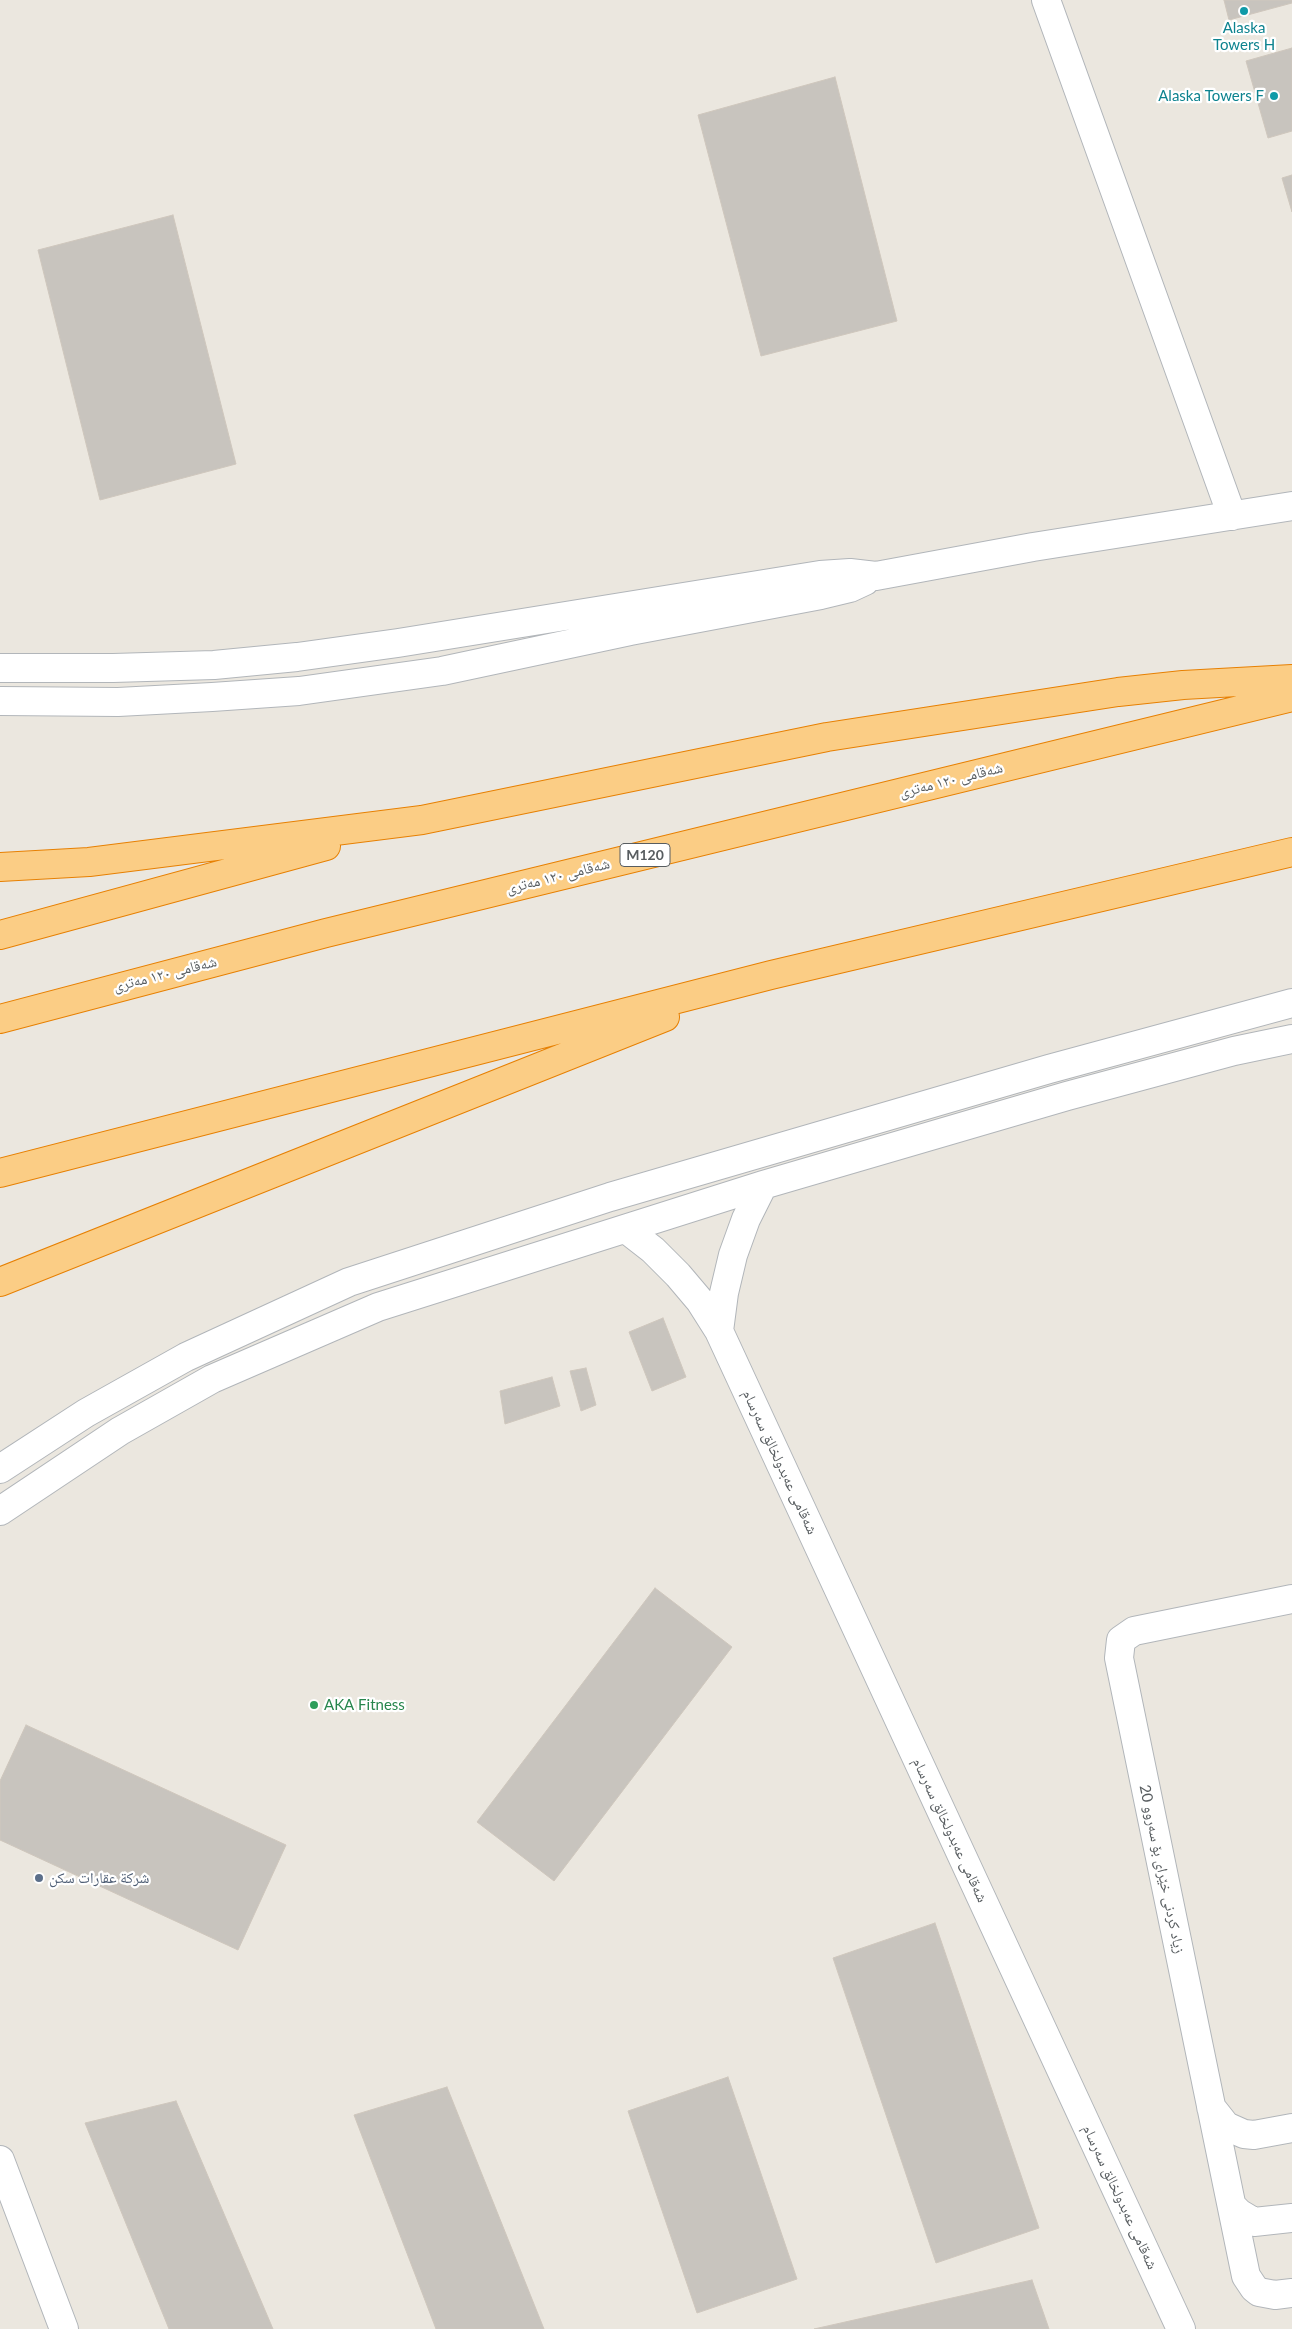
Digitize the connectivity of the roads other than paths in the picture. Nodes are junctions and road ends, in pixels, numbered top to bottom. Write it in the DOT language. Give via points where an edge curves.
graph roads {
  1 [pos="1046,0"];
  2 [pos="1292,506"];
  3 [pos="1232,516"];
  4 [pos="876,576"];
  5 [pos="0,668"];
  6 [pos="1292,679"];
  7 [pos="1292,697"];
  8 [pos="0,701"];
  9 [pos="422,820"];
  10 [pos="1292,852"];
  11 [pos="0,868"];
  12 [pos="0,935"];
  13 [pos="771,976"];
  14 [pos="1292,1003"];
  15 [pos="0,1019"];
  16 [pos="1292,1039"];
  17 [pos="0,1173"];
  18 [pos="763,1185"];
  19 [pos="626,1229"];
  20 [pos="0,1282"];
  21 [pos="719,1331"];
  22 [pos="0,1469"];
  23 [pos="0,1511"];
  24 [pos="1292,1599"];
  25 [pos="1212,2107"];
  26 [pos="1292,2128"];
  27 [pos="0,2160"];
  28 [pos="1232,2206"];
  29 [pos="1292,2218"];
  30 [pos="1292,2293"];
  31 [pos="64,2329"];
  32 [pos="1181,2329"];
  1 -- 3 [label="street"];
  2 -- 3 [label="street"];
  3 -- 4 [label="street" via="1033,547"];
  4 -- 5 [label="street" via="850,573 820,575 297,657 214,665"];
  4 -- 8 [label="street" via="836,592 433,672 299,691 212,697 118,702"];
  6 -- 9 [label="highway" via="1183,684 1118,692 837,736"];
  7 -- 15 [label="highway, شەقامی ١٢٠ مەتری / M120" via="326,933"];
  9 -- 11 [label="highway" via="89,862"];
  9 -- 12 [label="highway"];
  10 -- 13 [label="highway"];
  13 -- 17 [label="highway"];
  13 -- 20 [label="highway"];
  14 -- 22 [label="street" via="1049,1069 619,1194 349,1282 186,1357 86,1413"];
  16 -- 18 [label="street" via="1234,1051 1067,1096"];
  18 -- 19 [label="street"];
  18 -- 21 [label="street" via="733,1255"];
  19 -- 21 [label="street, شەقامی عەبدولخالق سەرسام" via="678,1275"];
  19 -- 23 [label="street" via="378,1307 212,1380 120,1431"];
  21 -- 32 [label="street, شەقامی عەبدولخالق سەرسام"];
  24 -- 25 [label="street, زیاد كردنی خێرای بۆ سه‌روو 20" via="1134,1631 1121,1640 1118,1658"];
  25 -- 26 [label="street" via="1226,2126 1244,2134 1254,2136"];
  25 -- 28 [label="street, زیاد كردنی خێرای بۆ سه‌روو 20"];
  27 -- 31 [label="street"];
  28 -- 29 [label="street" via="1254,2222"];
  28 -- 30 [label="street, زیاد كردنی خێرای بۆ سه‌روو 20" via="1250,2283 1266,2294"];
}
